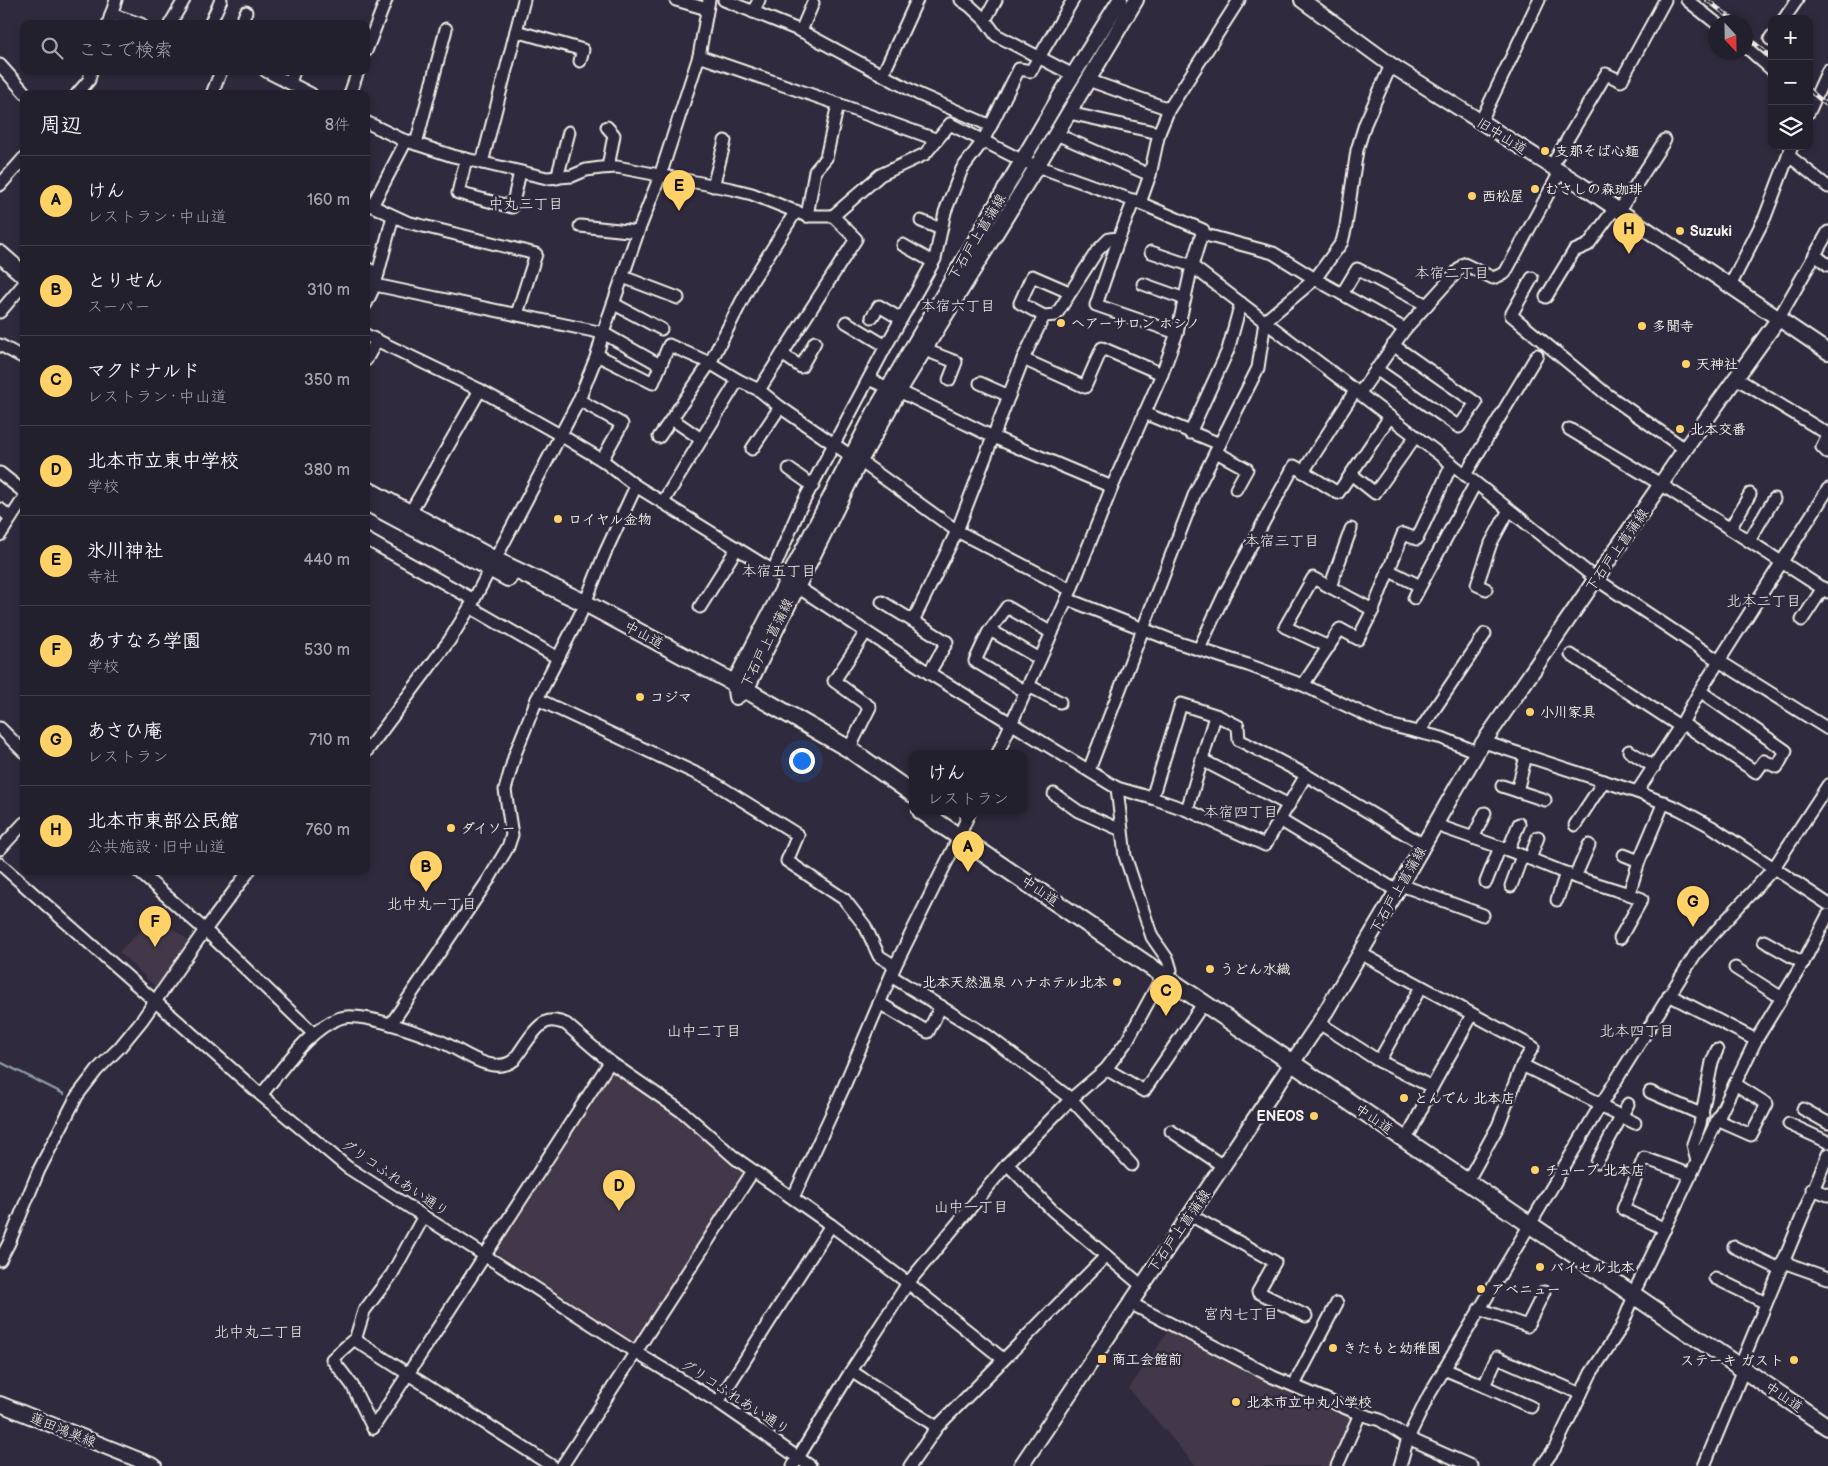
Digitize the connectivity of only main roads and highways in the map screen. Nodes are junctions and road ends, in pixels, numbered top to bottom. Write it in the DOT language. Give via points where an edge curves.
graph roads {
  1 [pos="1120,0"];
  2 [pos="1136,0"];
  3 [pos="1302,0"];
  4 [pos="0,254"];
  5 [pos="0,268"];
  6 [pos="20,279"];
  7 [pos="20,281"];
  8 [pos="1779,318"];
  9 [pos="1828,352"];
  10 [pos="894,390"];
  11 [pos="370,491"];
  12 [pos="370,504"];
  13 [pos="492,565"];
  14 [pos="739,690"];
  15 [pos="909,791"];
  16 [pos="909,802"];
  17 [pos="929,815"];
  18 [pos="942,815"];
  19 [pos="961,832"];
  20 [pos="1167,973"];
  21 [pos="1294,1059"];
  22 [pos="1533,1220"];
  23 [pos="1744,1363"];
  24 [pos="0,1404"];
  25 [pos="1828,1415"];
  26 [pos="1828,1427"];
  27 [pos="154,1466"];
  28 [pos="1021,1466"];
  1 -- 10 [label="main road, 下石戸上菖蒲線" via="1023,161"];
  2 -- 10 [label="main road, 下石戸上菖蒲線" via="925,350"];
  3 -- 8 [label="main road, 旧中山道" via="1391,65 1556,169"];
  4 -- 6 [label="highway"];
  5 -- 7 [label="highway"];
  8 -- 9 [label="main road, 旧中山道"];
  8 -- 21 [label="main road, 下石戸上菖蒲線" via="1480,747 1399,888"];
  10 -- 14 [label="main road, 下石戸上菖蒲線"];
  11 -- 13 [label="highway, 中山道"];
  12 -- 13 [label="highway, 中山道"];
  13 -- 14 [label="highway, 中山道" via="583,608"];
  14 -- 15 [label="highway, 中山道" via="849,749"];
  14 -- 16 [label="highway, 中山道"];
  17 -- 19 [label="highway, 中山道"];
  18 -- 19 [label="highway, 中山道"];
  19 -- 20 [label="highway, 中山道"];
  20 -- 21 [label="highway, 中山道"];
  20 -- 21 [label="highway, 中山道" via="1203,1004"];
  21 -- 22 [label="highway, 中山道"];
  21 -- 22 [label="highway, 中山道" via="1411,1131"];
  21 -- 28 [label="main road, 下石戸上菖蒲線"];
  22 -- 23 [label="highway, 中山道"];
  23 -- 25 [label="highway, 中山道"];
  23 -- 26 [label="highway, 中山道"];
  24 -- 27 [label="main road, 蓮田鴻巣線"];
}
